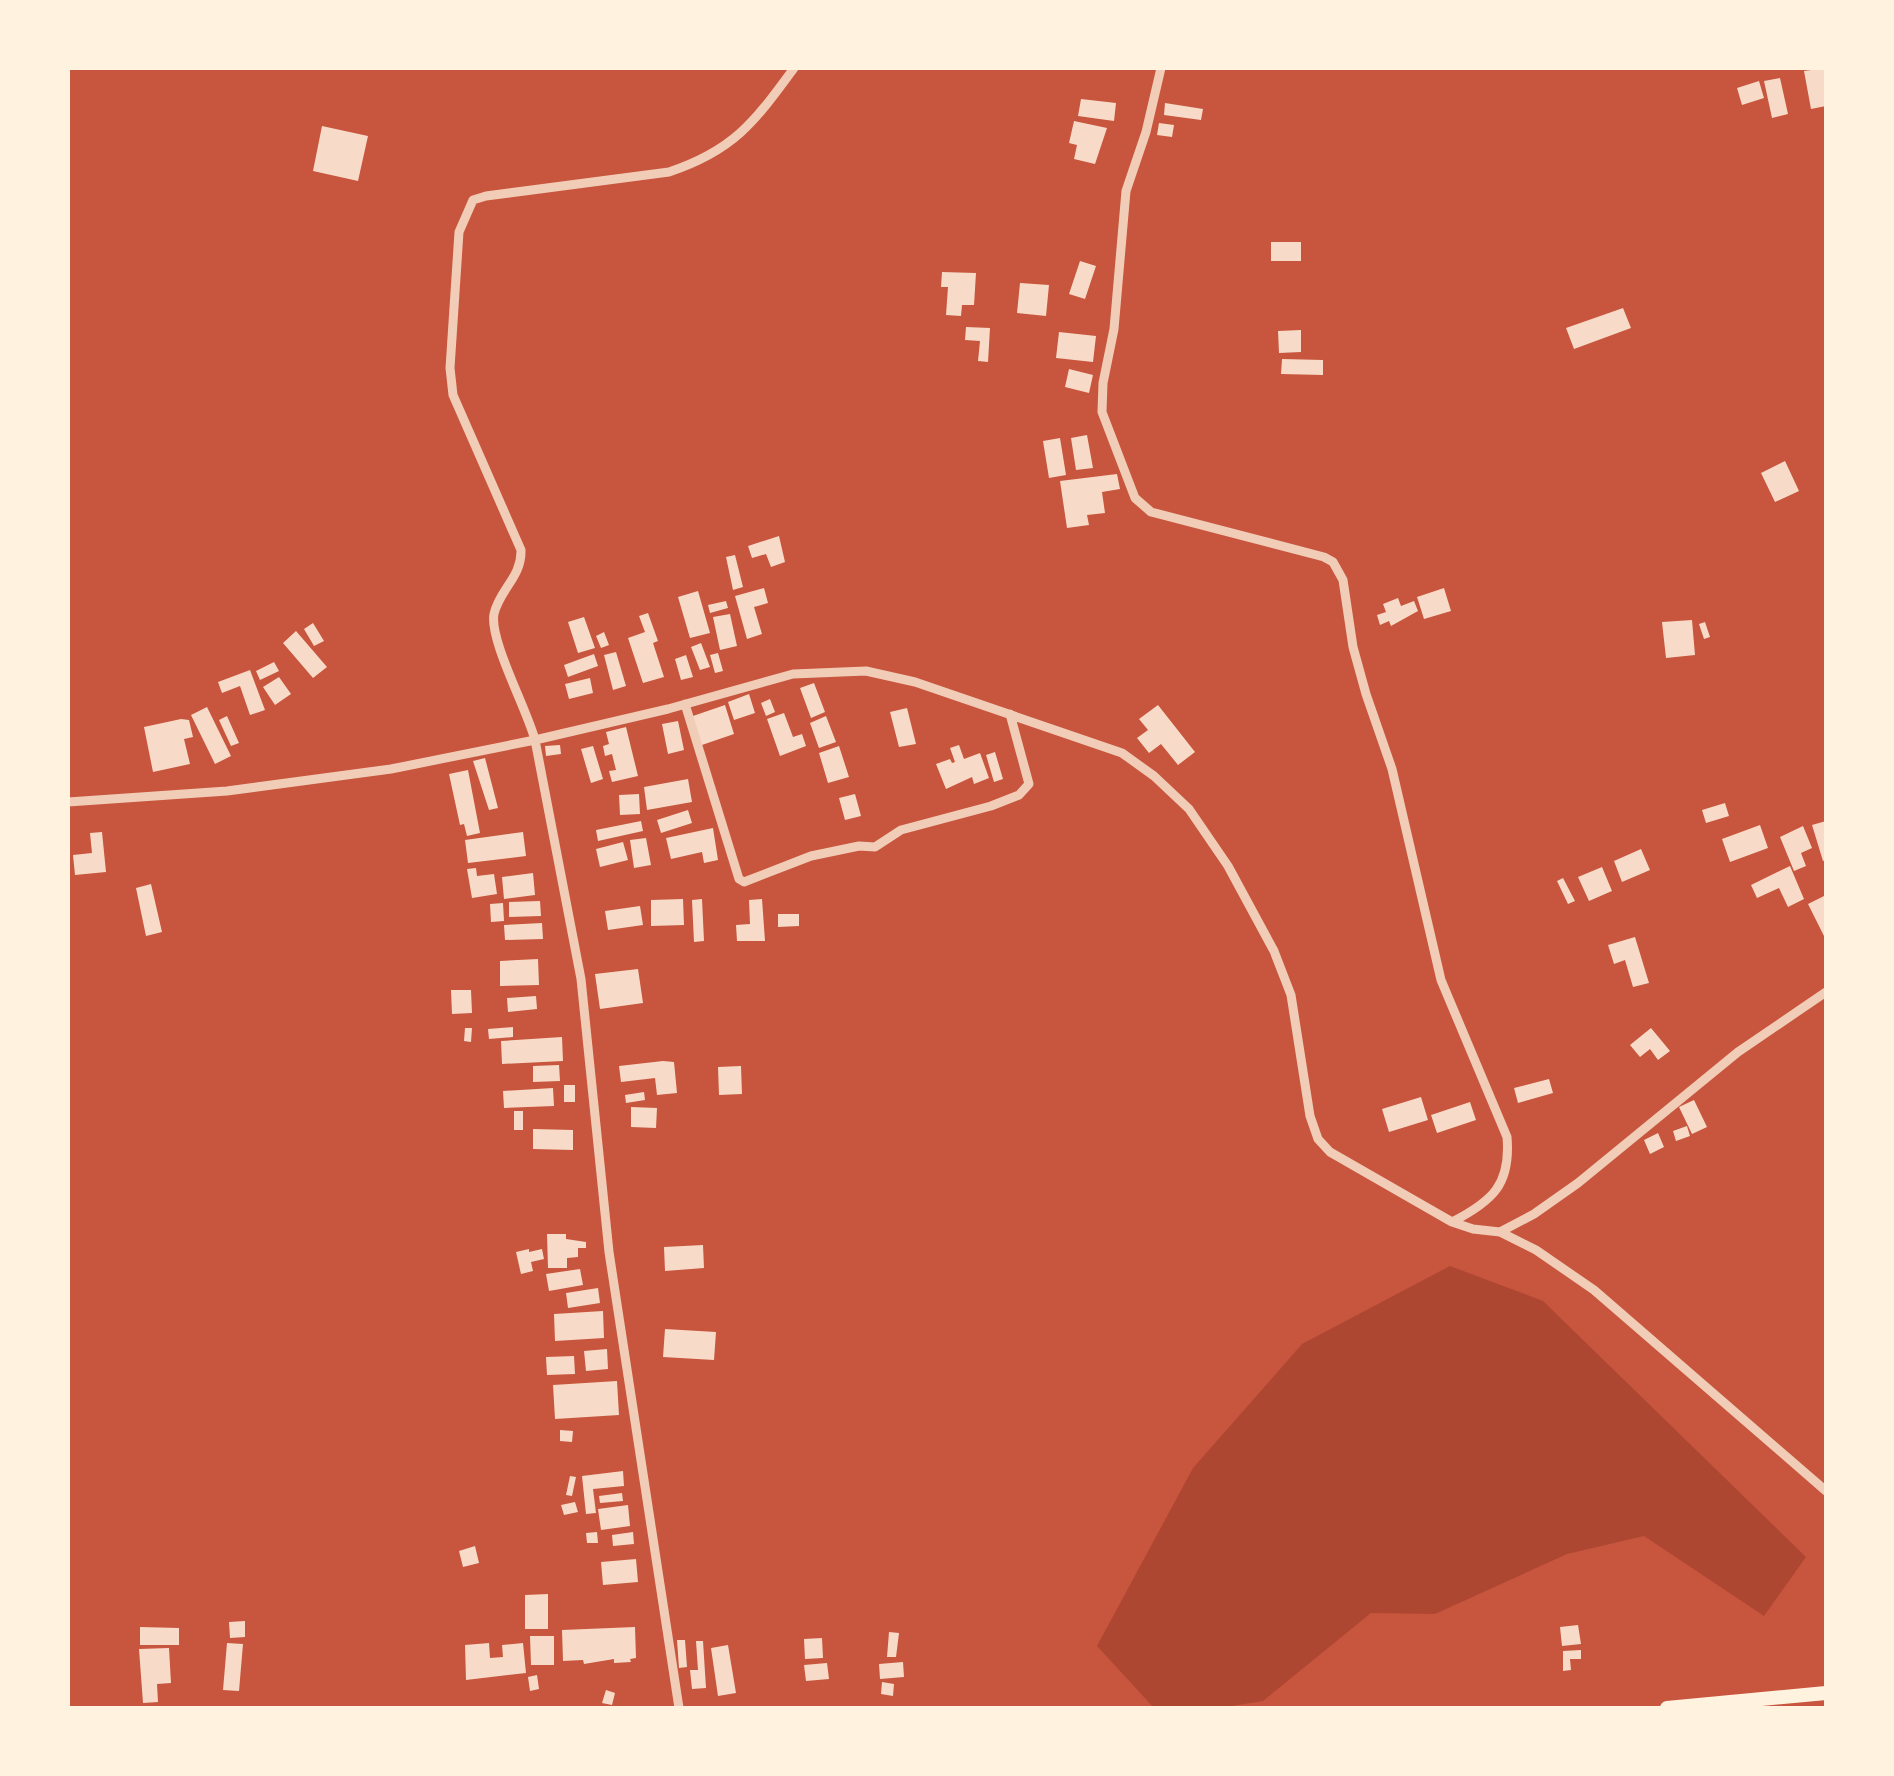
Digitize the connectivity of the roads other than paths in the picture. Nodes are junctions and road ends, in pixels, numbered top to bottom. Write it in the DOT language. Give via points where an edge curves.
graph roads {
  1 [pos="794,68"];
  2 [pos="1161,68"];
  3 [pos="685,704"];
  4 [pos="1010,714"];
  5 [pos="535,740"];
  6 [pos="68,802"];
  7 [pos="1826,992"];
  8 [pos="1452,1222"];
  9 [pos="1500,1232"];
  10 [pos="1826,1491"];
  11 [pos="1826,1694"];
  12 [pos="679,1708"];
  13 [pos="1667,1708"];
  1 -- 5 [label="street" via="744,133 695,164 486,196 473,200 464,215 450,368 454,395 521,550 522,564 493,619"];
  2 -- 8 [label="street" via="1126,192 1102,412 1135,498 1150,512 1324,557 1338,569 1441,980 1508,1137 1510,1162 1500,1185"];
  3 -- 4 [label="street" via="793,674 866,671"];
  3 -- 4 [label="street" via="744,882 832,850 876,847 901,830 1019,795 1029,784"];
  3 -- 5 [label="street"];
  4 -- 8 [label="street" via="1122,753 1189,809 1247,899 1292,994 1318,1140"];
  5 -- 6 [label="street" via="390,769"];
  5 -- 12 [label="street" via="581,979 609,1252"];
  7 -- 9 [label="street" via="1738,1052 1578,1183"];
  8 -- 9 [label="street"];
  9 -- 10 [label="street" via="1594,1290"];
  11 -- 13 [label="highway"];
}
